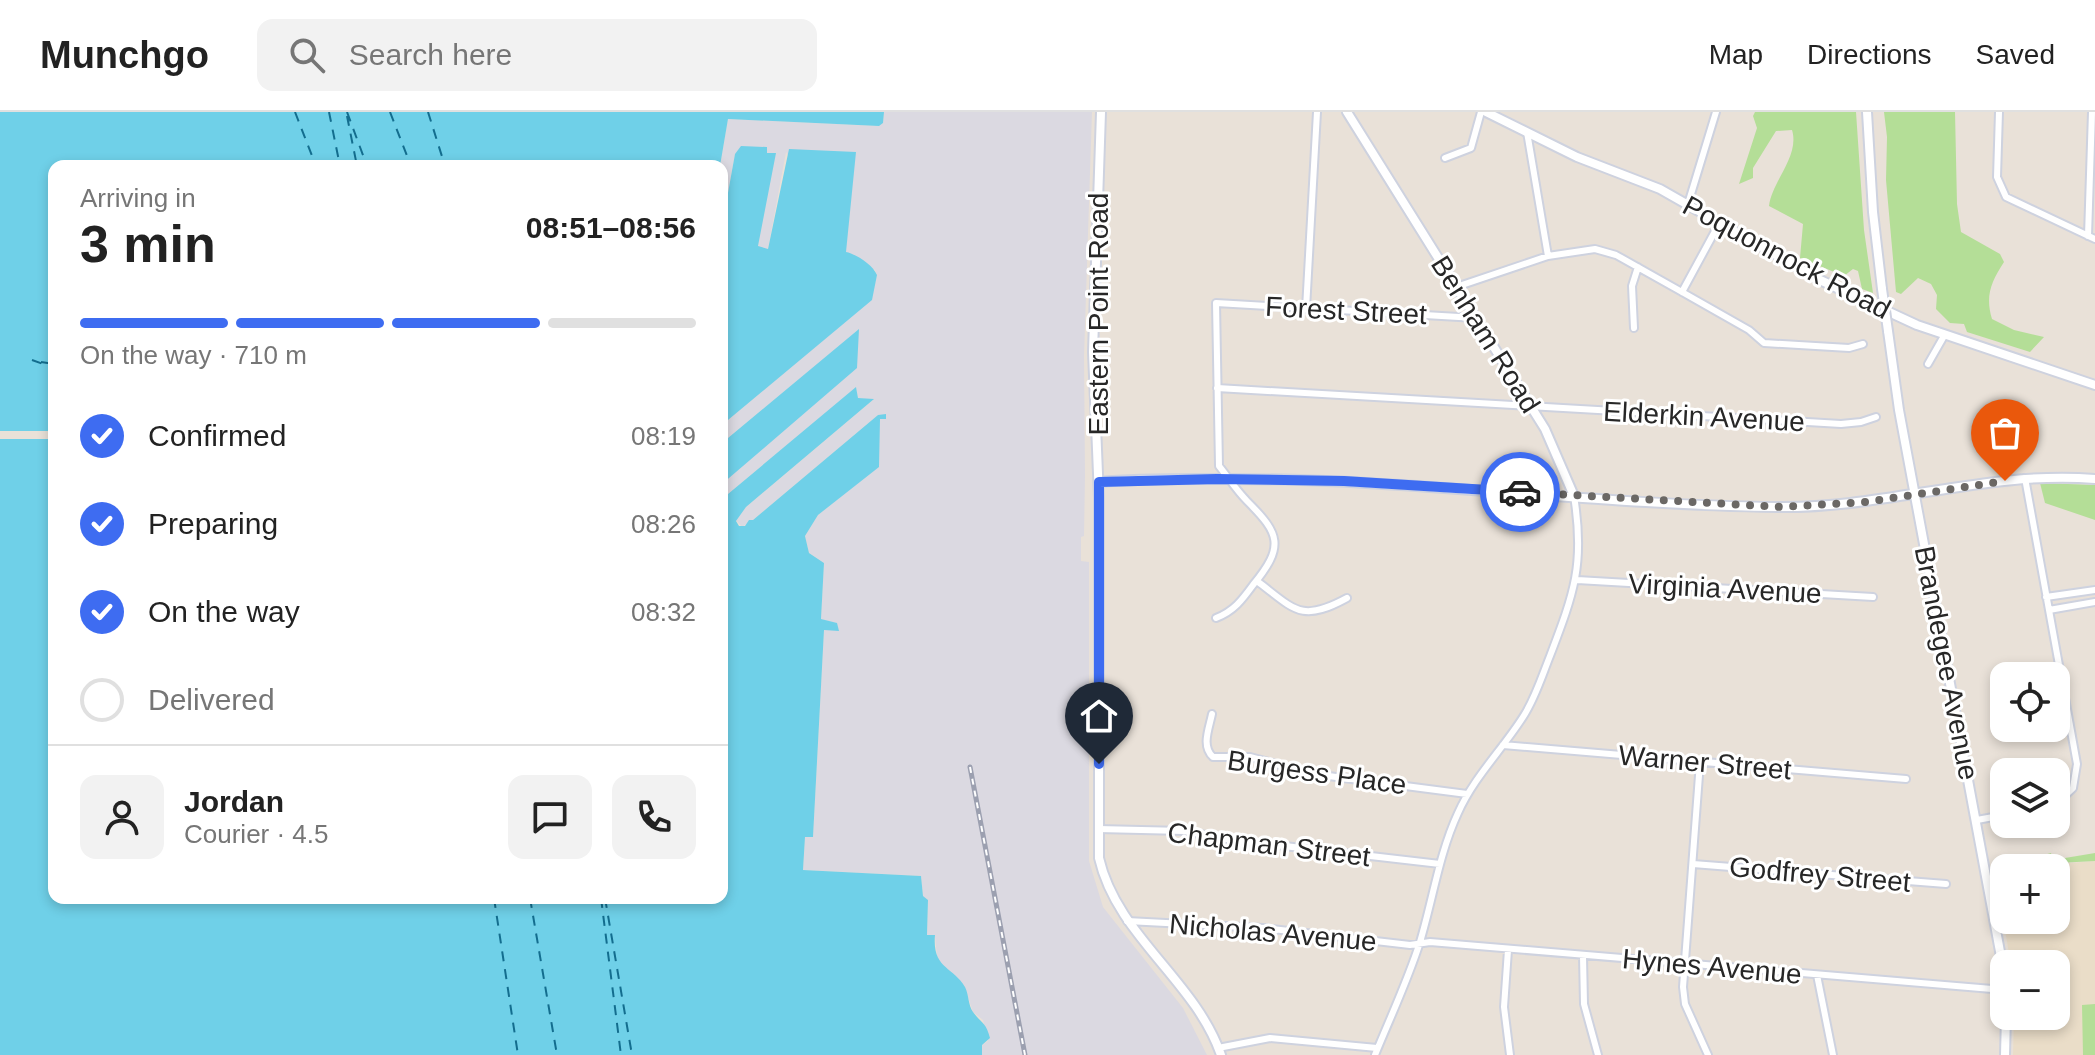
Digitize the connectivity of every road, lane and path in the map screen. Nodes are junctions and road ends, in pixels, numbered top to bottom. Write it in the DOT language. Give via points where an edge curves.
graph roads {
  1 [pos="1101,112"];
  2 [pos="1317,112"];
  3 [pos="1347,112"];
  4 [pos="1483,112"];
  5 [pos="1716,112"];
  6 [pos="1867,112"];
  7 [pos="1999,112"];
  8 [pos="2092,112"];
  9 [pos="1527,132"];
  10 [pos="1445,158"];
  11 [pos="1688,204"];
  12 [pos="1720,222"];
  13 [pos="2091,237"];
  14 [pos="1548,256"];
  15 [pos="1638,267"];
  16 [pos="1456,287"];
  17 [pos="1682,292"];
  18 [pos="1306,309"];
  19 [pos="1476,318"];
  20 [pos="1634,328"];
  21 [pos="1944,336"];
  22 [pos="1863,344"];
  23 [pos="1928,364"];
  24 [pos="2095,385"];
  25 [pos="1217,388"];
  26 [pos="1531,407"];
  27 [pos="1876,417"];
  28 [pos="2025,478"];
  29 [pos="1229,479"];
  30 [pos="2095,479"];
  31 [pos="1099,482"];
  32 [pos="1916,495"];
  33 [pos="1574,496"];
  34 [pos="1577,580"];
  35 [pos="1257,581"];
  36 [pos="2095,590"];
  37 [pos="1873,597"];
  38 [pos="2046,597"];
  39 [pos="1347,598"];
  40 [pos="2095,602"];
  41 [pos="2049,610"];
  42 [pos="1216,618"];
  43 [pos="1212,714"];
  44 [pos="1503,745"];
  45 [pos="1700,762"];
  46 [pos="1906,779"];
  47 [pos="2070,791"];
  48 [pos="1467,794"];
  49 [pos="1990,818"];
  50 [pos="1977,820"];
  51 [pos="1098,829"];
  52 [pos="1440,864"];
  53 [pos="1693,864"];
  54 [pos="1946,884"];
  55 [pos="1127,921"];
  56 [pos="1419,944"];
  57 [pos="1508,950"];
  58 [pos="2000,950"];
  59 [pos="1583,956"];
  60 [pos="1683,963"];
  61 [pos="1817,975"];
  62 [pos="1990,989"];
  63 [pos="2006,1030"];
  64 [pos="1220,1052"];
  65 [pos="1376,1052"];
  66 [pos="1510,1055"];
  67 [pos="1598,1055"];
  68 [pos="1708,1055"];
  69 [pos="1833,1055"];
  70 [pos="2005,1055"];
  1 -- 31 [label="main road, Eastern Point Road" via="1093,352"];
  2 -- 18 [label="street"];
  3 -- 16 [label="main road, Benham Road"];
  4 -- 9 [label="main road, Poquonnock Road"];
  4 -- 10 [label="street" via="1471,148"];
  5 -- 11 [label="street"];
  6 -- 32 [label="main road, Brandegee Avenue, bridge" via="1882,289"];
  7 -- 13 [label="street" via="1997,177 2006,197"];
  8 -- 13 [label="street"];
  9 -- 11 [label="main road, Poquonnock Road"];
  9 -- 14 [label="street"];
  11 -- 12 [label="main road, Poquonnock Road"];
  12 -- 17 [label="street"];
  12 -- 21 [label="main road, Poquonnock Road" via="1820,280"];
  14 -- 15 [label="street" via="1595,249"];
  14 -- 16 [label="street"];
  15 -- 17 [label="street"];
  15 -- 20 [label="street" via="1632,286"];
  16 -- 19 [label="main road, Benham Road"];
  17 -- 22 [label="street" via="1768,344"];
  18 -- 19 [label="street, Forest Street"];
  18 -- 25 [label="street, Forest Street" via="1216,303"];
  19 -- 26 [label="main road, Benham Road"];
  21 -- 23 [label="street"];
  21 -- 24 [label="main road, Poquonnock Road"];
  25 -- 26 [label="street, Elderkin Avenue"];
  25 -- 29 [label="street" via="1219,466"];
  26 -- 27 [label="street, Elderkin Avenue" via="1844,424"];
  26 -- 33 [label="main road, Benham Road"];
  28 -- 30 [label="main road"];
  28 -- 32 [label="main road"];
  28 -- 38 [label="street"];
  29 -- 31 [label="main road"];
  29 -- 33 [label="main road"];
  29 -- 35 [label="street" via="1273,530 1272,558"];
  31 -- 51 [label="main road, Eastern Point Road"];
  32 -- 33 [label="main road" via="1781,507"];
  32 -- 50 [label="main road, Brandegee Avenue"];
  33 -- 34 [label="street, Benham Road" via="1580,543"];
  34 -- 37 [label="street, Virginia Avenue"];
  34 -- 44 [label="street, Benham Road" via="1537,689"];
  35 -- 39 [label="street" via="1290,607 1308,613"];
  35 -- 42 [label="street" via="1232,612"];
  36 -- 38 [label="street"];
  38 -- 41 [label="street"];
  40 -- 41 [label="street"];
  41 -- 47 [label="street" via="2077,768"];
  43 -- 48 [label="street, Burgess Place" via="1206,745 1213,757 1250,757 1313,774"];
  44 -- 45 [label="street, Warner Street"];
  44 -- 48 [label="street, Benham Road"];
  45 -- 46 [label="street, Warner Street"];
  45 -- 53 [label="street"];
  48 -- 52 [label="street, Benham Road"];
  49 -- 50 [label="street"];
  50 -- 58 [label="main road, Brandegee Avenue"];
  51 -- 52 [label="street, Chapman Street" via="1184,831"];
  51 -- 55 [label="main road, Eastern Point Road" via="1104,880"];
  52 -- 56 [label="street, Benham Road"];
  53 -- 54 [label="street, Godfrey Street"];
  53 -- 60 [label="street"];
  55 -- 56 [label="street, Nicholas Avenue"];
  55 -- 64 [label="main road, Eastern Point Road" via="1191,1002"];
  56 -- 57 [label="street, Hynes Avenue"];
  56 -- 65 [label="street, Benham Road"];
  57 -- 59 [label="street, Hynes Avenue"];
  57 -- 66 [label="street" via="1504,1007"];
  59 -- 60 [label="street, Hynes Avenue"];
  59 -- 67 [label="street" via="1585,1010"];
  60 -- 61 [label="street, Hynes Avenue"];
  60 -- 68 [label="street" via="1685,1004"];
  61 -- 62 [label="street, Hynes Avenue"];
  61 -- 69 [label="street"];
  63 -- 70 [label="main road"];
  64 -- 65 [label="street" via="1270,1038"];
}
